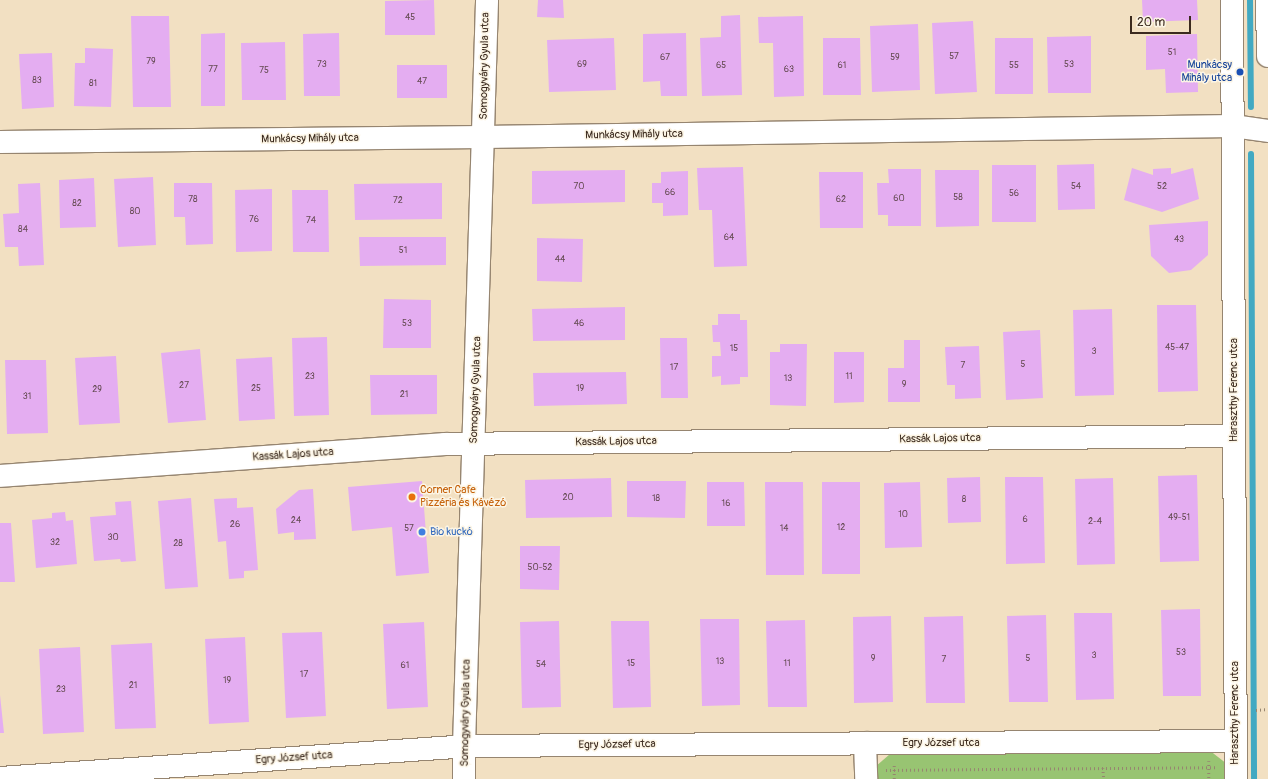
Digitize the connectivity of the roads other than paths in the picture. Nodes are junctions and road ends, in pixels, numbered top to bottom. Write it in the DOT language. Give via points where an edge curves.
graph roads {
  1 [pos="487,0"];
  2 [pos="1232,0"];
  3 [pos="1267,0"];
  4 [pos="1268,56"];
  5 [pos="1233,126"];
  6 [pos="1268,131"];
  7 [pos="483,138"];
  8 [pos="0,142"];
  9 [pos="1234,436"];
  10 [pos="474,444"];
  11 [pos="0,476"];
  12 [pos="1236,741"];
  13 [pos="865,743"];
  14 [pos="464,746"];
  15 [pos="1236,773"];
  16 [pos="866,774"];
  17 [pos="0,778"];
  18 [pos="464,779"];
  1 -- 7 [label="street, Somogyváry Gyula utca"];
  2 -- 5 [label="street, Haraszthy Ferenc utca"];
  3 -- 4 [label="street"];
  5 -- 6 [label="street, Munkácsy Mihály utca"];
  5 -- 7 [label="street, Munkácsy Mihály utca"];
  5 -- 9 [label="street, Haraszthy Ferenc utca"];
  7 -- 8 [label="street, Munkácsy Mihály utca"];
  7 -- 10 [label="street, Somogyváry Gyula utca"];
  9 -- 10 [label="street, Kassák Lajos utca"];
  9 -- 12 [label="street, Haraszthy Ferenc utca"];
  10 -- 11 [label="street, Kassák Lajos utca"];
  10 -- 14 [label="street, Somogyváry Gyula utca"];
  12 -- 13 [label="street, Egry József utca"];
  12 -- 15 [label="street, Haraszthy Ferenc utca"];
  13 -- 14 [label="street, Egry József utca"];
  13 -- 16 [label="street"];
  14 -- 17 [label="street, Egry József utca"];
  14 -- 18 [label="street, Somogyváry Gyula utca"];
}
